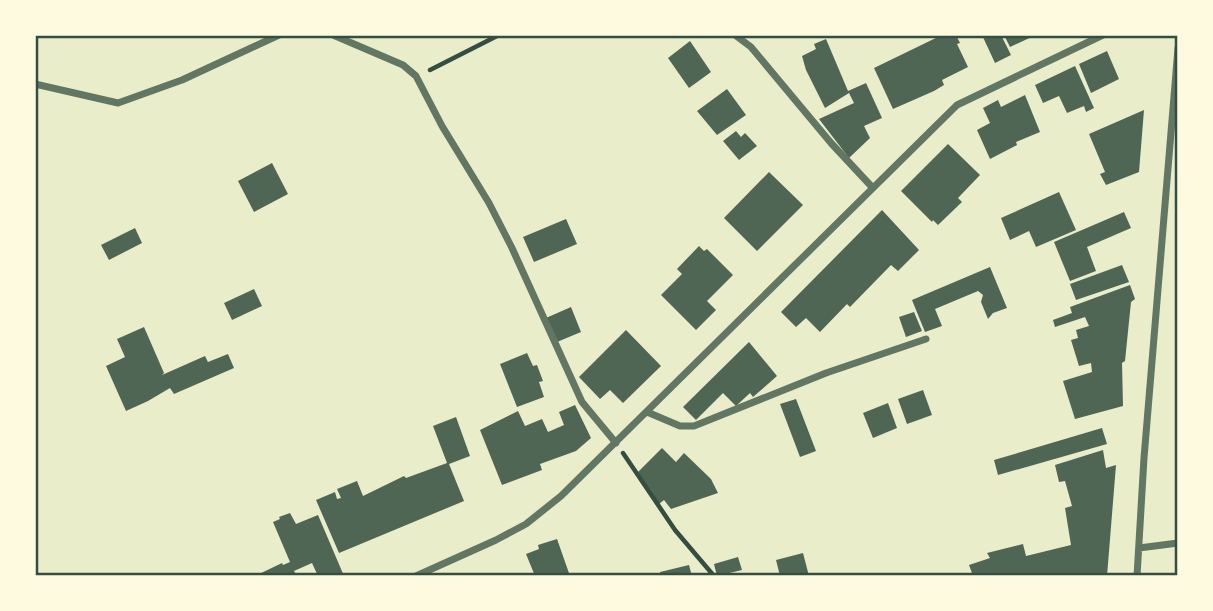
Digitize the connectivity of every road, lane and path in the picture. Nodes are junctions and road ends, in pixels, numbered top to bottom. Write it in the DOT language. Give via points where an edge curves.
graph roads {
  1 [pos="278,35"];
  2 [pos="332,35"];
  3 [pos="499,35"];
  4 [pos="735,35"];
  5 [pos="1102,35"];
  6 [pos="1178,48"];
  7 [pos="416,76"];
  8 [pos="35,84"];
  9 [pos="872,187"];
  10 [pos="926,339"];
  11 [pos="647,412"];
  12 [pos="616,443"];
  13 [pos="1178,543"];
  14 [pos="1139,548"];
  15 [pos="416,576"];
  16 [pos="714,576"];
  17 [pos="1137,576"];
  1 -- 8 [label="street" via="118,103"];
  2 -- 7 [label="street" via="403,65"];
  3 -- 7 [label="path"];
  4 -- 9 [label="street" via="751,47"];
  5 -- 9 [label="street" via="957,105"];
  6 -- 14 [label="street"];
  7 -- 12 [label="street" via="512,248 582,402"];
  9 -- 11 [label="street"];
  10 -- 11 [label="street" via="694,426 680,426"];
  11 -- 12 [label="street"];
  12 -- 15 [label="street" via="526,524"];
  12 -- 16 [label="path" via="675,530"];
  13 -- 14 [label="street"];
  14 -- 17 [label="street"];
}
